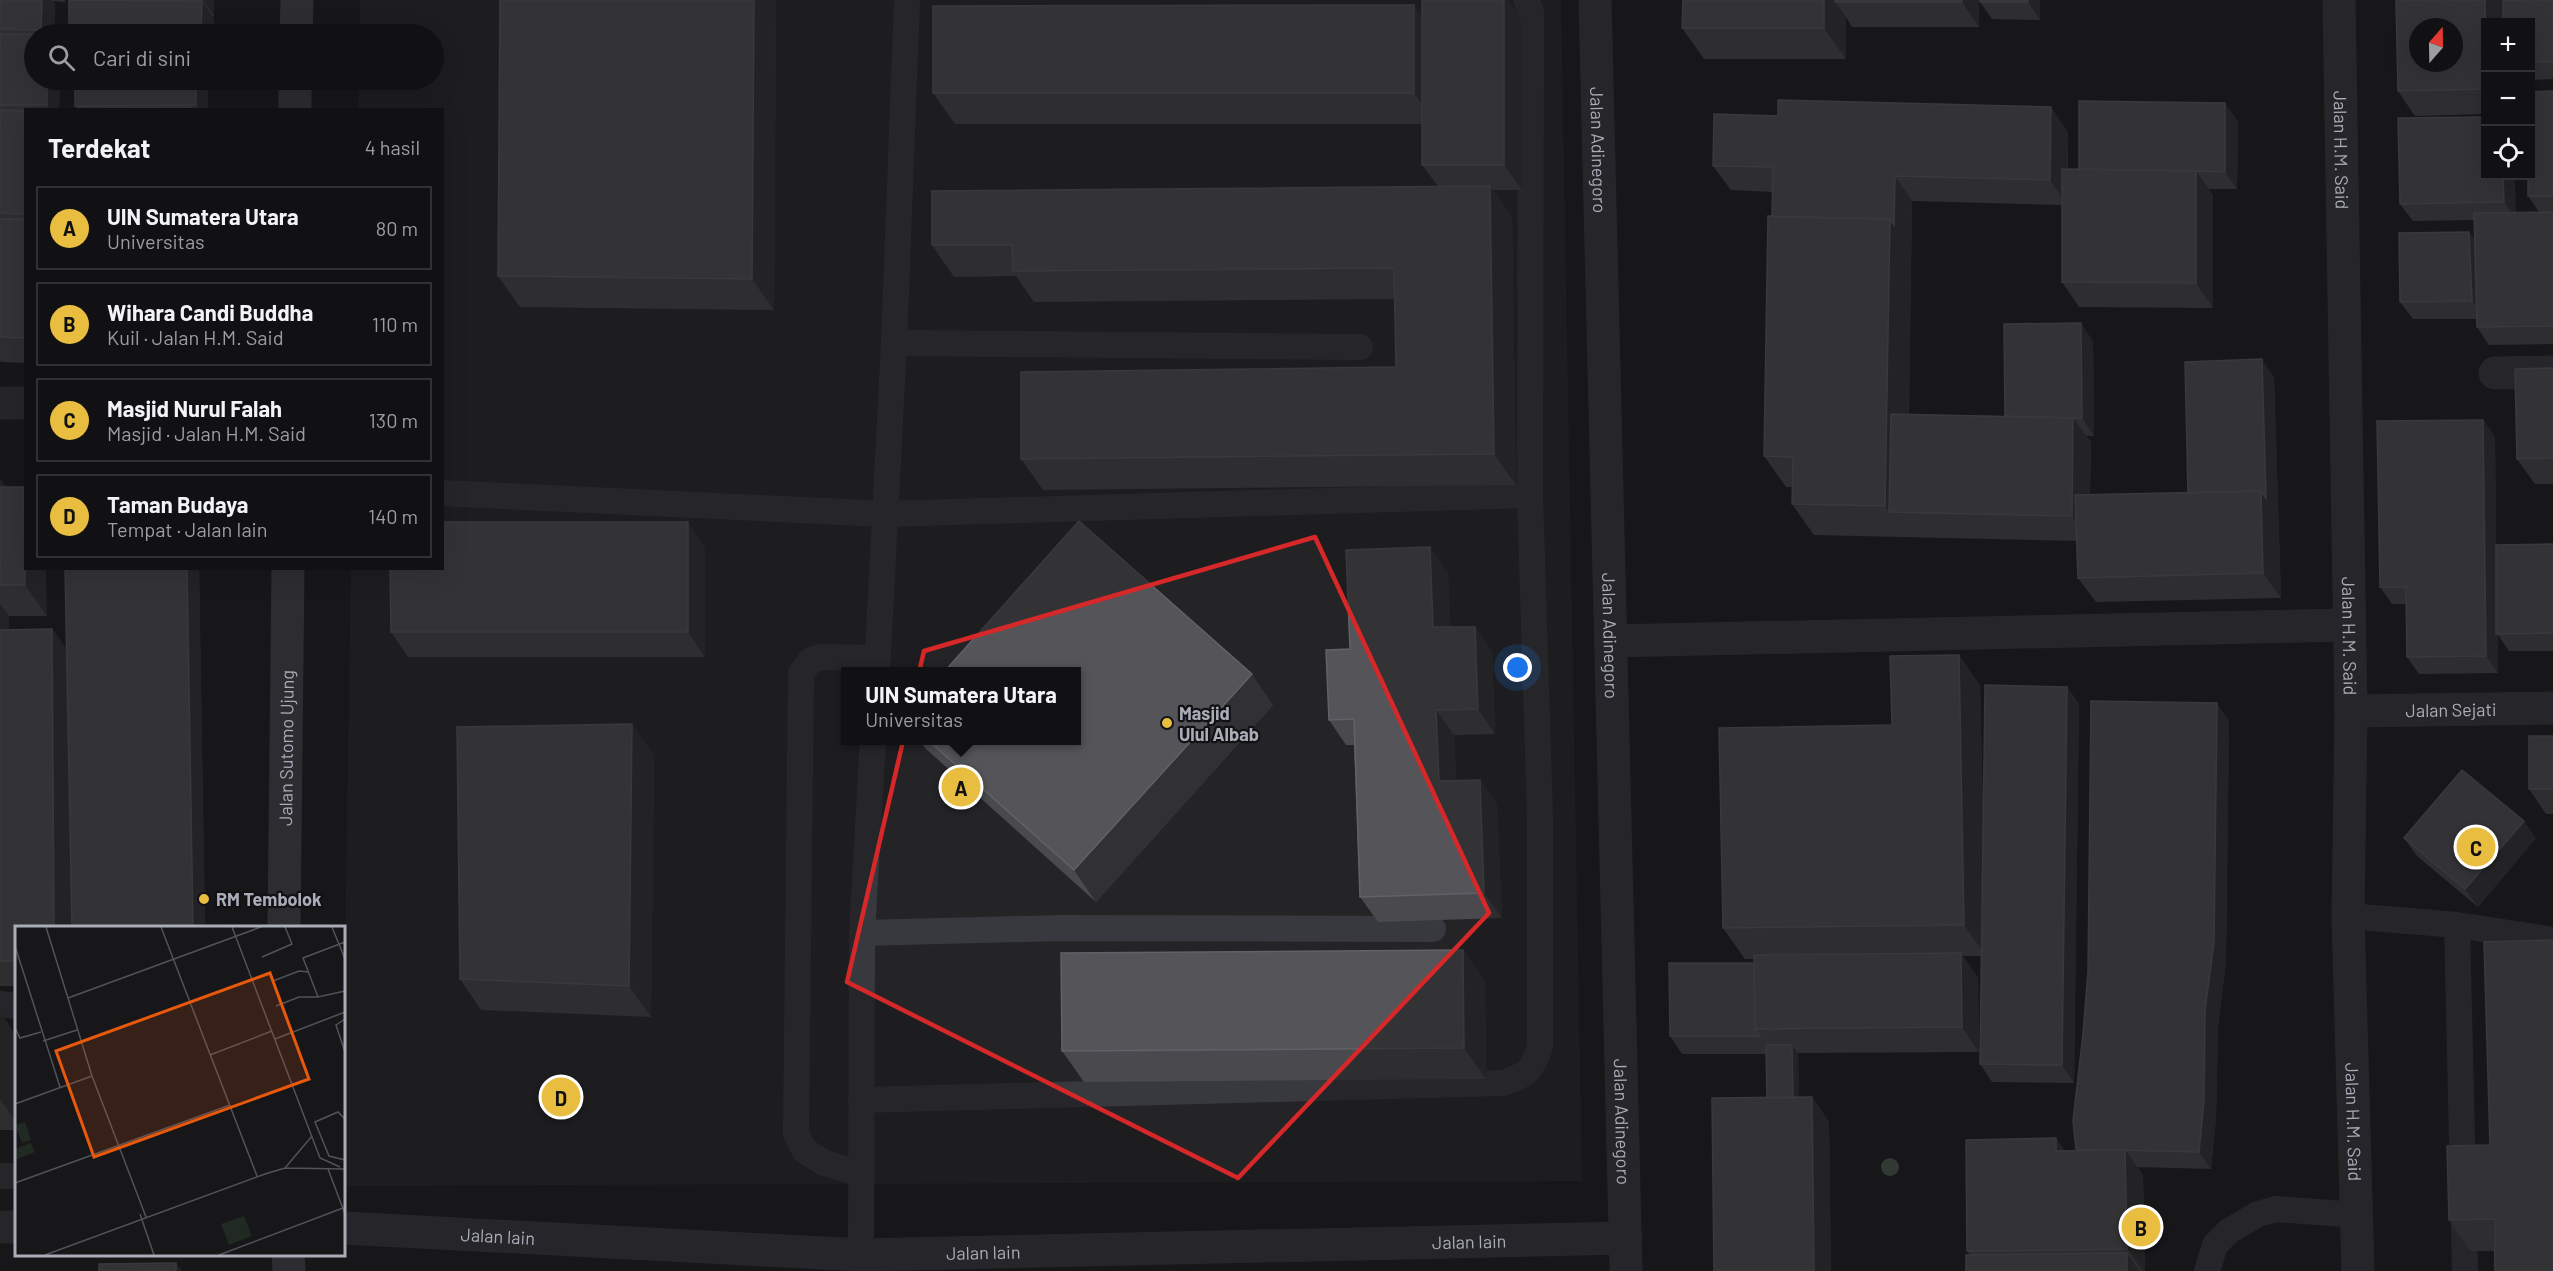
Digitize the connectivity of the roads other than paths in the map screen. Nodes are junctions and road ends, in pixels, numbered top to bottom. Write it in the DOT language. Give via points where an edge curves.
graph roads {
  1 [pos="297,0"];
  2 [pos="907,0"];
  3 [pos="1526,0"];
  4 [pos="1595,0"];
  5 [pos="2339,0"];
  6 [pos="296,24"];
  7 [pos="295,90"];
  8 [pos="295,108"];
  9 [pos="894,343"];
  10 [pos="1360,347"];
  11 [pos="2553,372"];
  12 [pos="2495,373"];
  13 [pos="0,403"];
  14 [pos="24,403"];
  15 [pos="444,493"];
  16 [pos="1530,495"];
  17 [pos="886,514"];
  18 [pos="288,570"];
  19 [pos="2349,625"];
  20 [pos="1611,641"];
  21 [pos="878,665"];
  22 [pos="2553,708"];
  23 [pos="2351,711"];
  24 [pos="873,745"];
  25 [pos="2348,916"];
  26 [pos="2457,925"];
  27 [pos="284,926"];
  28 [pos="1433,929"];
  29 [pos="862,933"];
  30 [pos="2553,940"];
  31 [pos="0,1004"];
  32 [pos="15,1006"];
  33 [pos="861,1101"];
  34 [pos="861,1174"];
  35 [pos="2358,1215"];
  36 [pos="345,1228"];
  37 [pos="1626,1238"];
  38 [pos="861,1256"];
  39 [pos="1626,1271"];
  40 [pos="2207,1271"];
  41 [pos="2358,1271"];
  42 [pos="2465,1271"];
  1 -- 6 [label="main road"];
  2 -- 9 [label="lane"];
  3 -- 16 [label="lane" via="1531,12"];
  4 -- 20 [label="street, Jalan Adinegoro"];
  5 -- 19 [label="street, Jalan H.M. Said"];
  7 -- 8 [label="main road"];
  9 -- 10 [label="lane"];
  9 -- 17 [label="lane"];
  11 -- 12 [label="street"];
  13 -- 14 [label="street"];
  15 -- 17 [label="lane"];
  16 -- 17 [label="lane"];
  16 -- 33 [label="lane" via="1540,818 1540,1047 1524,1076 1503,1083"];
  17 -- 21 [label="lane"];
  18 -- 27 [label="main road, Jalan Sutomo Ujung"];
  19 -- 20 [label="street"];
  19 -- 23 [label="street, Jalan H.M. Said"];
  20 -- 37 [label="street, Jalan Adinegoro"];
  21 -- 34 [label="lane" via="821,657 811,660 801,673 796,1132 804,1150 824,1162"];
  22 -- 23 [label="street, Jalan Sejati"];
  23 -- 25 [label="street, Jalan H.M. Said"];
  24 -- 29 [label="lane"];
  25 -- 26 [label="lane"];
  25 -- 35 [label="street, Jalan H.M. Said"];
  26 -- 30 [label="lane"];
  26 -- 42 [label="lane"];
  28 -- 29 [label="lane" via="1062,928"];
  29 -- 33 [label="lane"];
  31 -- 32 [label="lane"];
  33 -- 34 [label="lane"];
  34 -- 38 [label="lane"];
  35 -- 40 [label="lane" via="2276,1209 2258,1214 2229,1231 2215,1245"];
  35 -- 41 [label="street, Jalan H.M. Said"];
  36 -- 38 [label="street, Jalan Iain"];
  37 -- 38 [label="street, Jalan Iain"];
  37 -- 39 [label="street, Jalan Adinegoro"];
}
